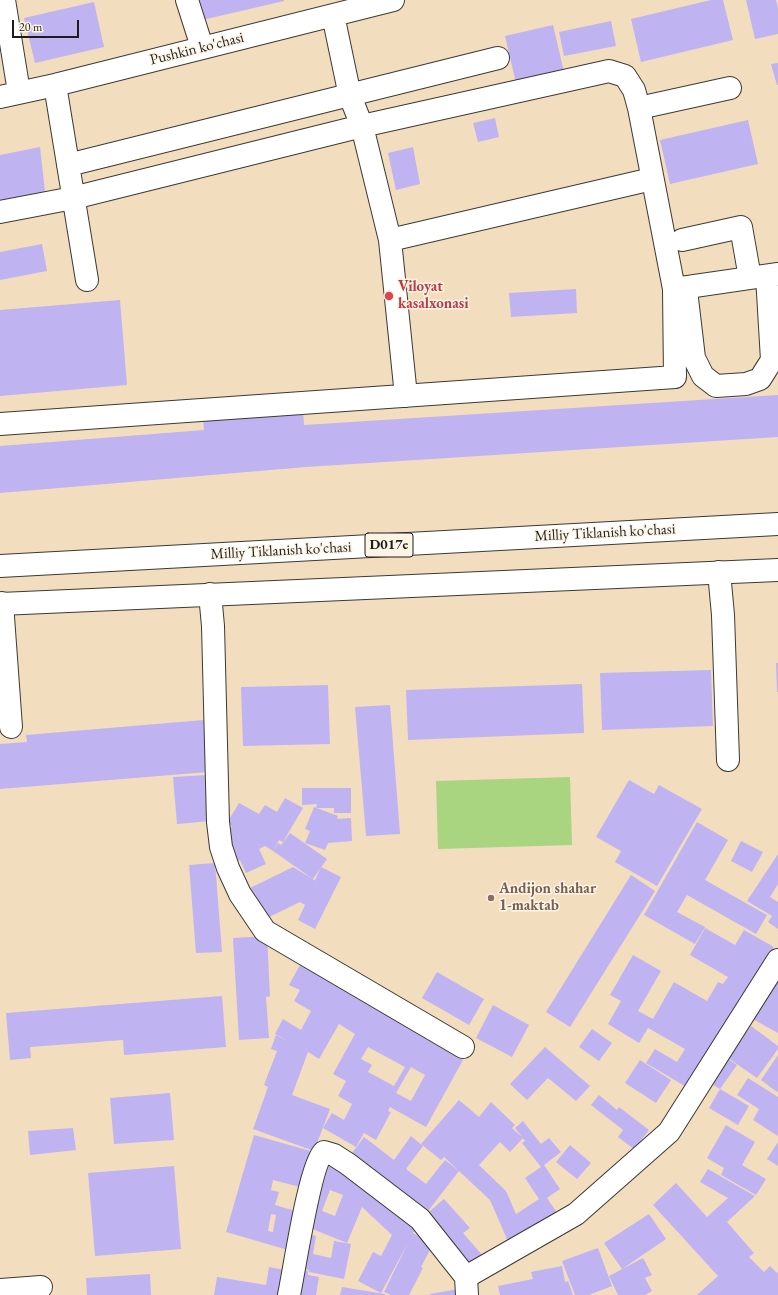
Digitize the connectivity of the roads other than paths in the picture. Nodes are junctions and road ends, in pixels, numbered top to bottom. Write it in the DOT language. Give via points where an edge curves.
graph roads {
  1 [pos="4,0"];
  2 [pos="187,0"];
  3 [pos="393,0"];
  4 [pos="334,15"];
  5 [pos="202,47"];
  6 [pos="498,58"];
  7 [pos="7,60"];
  8 [pos="55,85"];
  9 [pos="730,88"];
  10 [pos="10,95"];
  11 [pos="350,96"];
  12 [pos="639,108"];
  13 [pos="362,126"];
  14 [pos="68,165"];
  15 [pos="652,179"];
  16 [pos="73,198"];
  17 [pos="0,212"];
  18 [pos="390,240"];
  19 [pos="682,240"];
  20 [pos="765,276"];
  21 [pos="87,280"];
  22 [pos="680,288"];
  23 [pos="406,396"];
  24 [pos="0,424"];
  25 [pos="778,524"];
  26 [pos="0,566"];
  27 [pos="778,570"];
  28 [pos="720,572"];
  29 [pos="210,594"];
  30 [pos="1,603"];
  31 [pos="11,727"];
  32 [pos="728,760"];
  33 [pos="778,960"];
  34 [pos="463,1046"];
  35 [pos="466,1286"];
  36 [pos="41,1287"];
  37 [pos="0,1290"];
  38 [pos="289,1295"];
  1 -- 7 [label="main road"];
  2 -- 5 [label="main road"];
  3 -- 4 [label="main road, Pushkin ko'chasi"];
  4 -- 5 [label="main road, Pushkin ko'chasi"];
  4 -- 11 [label="main road"];
  5 -- 8 [label="main road, Pushkin ko'chasi"];
  6 -- 11 [label="main road"];
  7 -- 10 [label="main road"];
  8 -- 10 [label="main road, Pushkin ko'chasi"];
  8 -- 14 [label="main road"];
  9 -- 12 [label="main road"];
  11 -- 13 [label="main road"];
  11 -- 14 [label="main road"];
  12 -- 13 [label="main road" via="634,90 625,76 609,71"];
  12 -- 15 [label="main road"];
  13 -- 16 [label="main road"];
  13 -- 18 [label="main road"];
  14 -- 16 [label="main road"];
  15 -- 18 [label="main road"];
  15 -- 22 [label="main road"];
  16 -- 17 [label="main road"];
  16 -- 21 [label="main road"];
  18 -- 23 [label="main road"];
  19 -- 20 [label="main road" via="741,227"];
  20 -- 22 [label="main road"];
  20 -- 22 [label="main road" via="772,360 760,379 746,384 716,386 703,376 694,358"];
  22 -- 23 [label="main road" via="675,377"];
  23 -- 24 [label="main road"];
  25 -- 26 [label="main road, Milliy Tiklanish ko'chasi / D017e"];
  27 -- 28 [label="main road"];
  28 -- 29 [label="main road"];
  28 -- 32 [label="main road"];
  29 -- 30 [label="main road"];
  29 -- 34 [label="main road" via="218,822 221,847 240,894 265,931"];
  30 -- 31 [label="main road"];
  33 -- 35 [label="main road" via="669,1132 576,1214"];
  35 -- 38 [label="main road" via="420,1219 348,1164 324,1152 318,1161 309,1194"];
  36 -- 37 [label="main road"];
}
